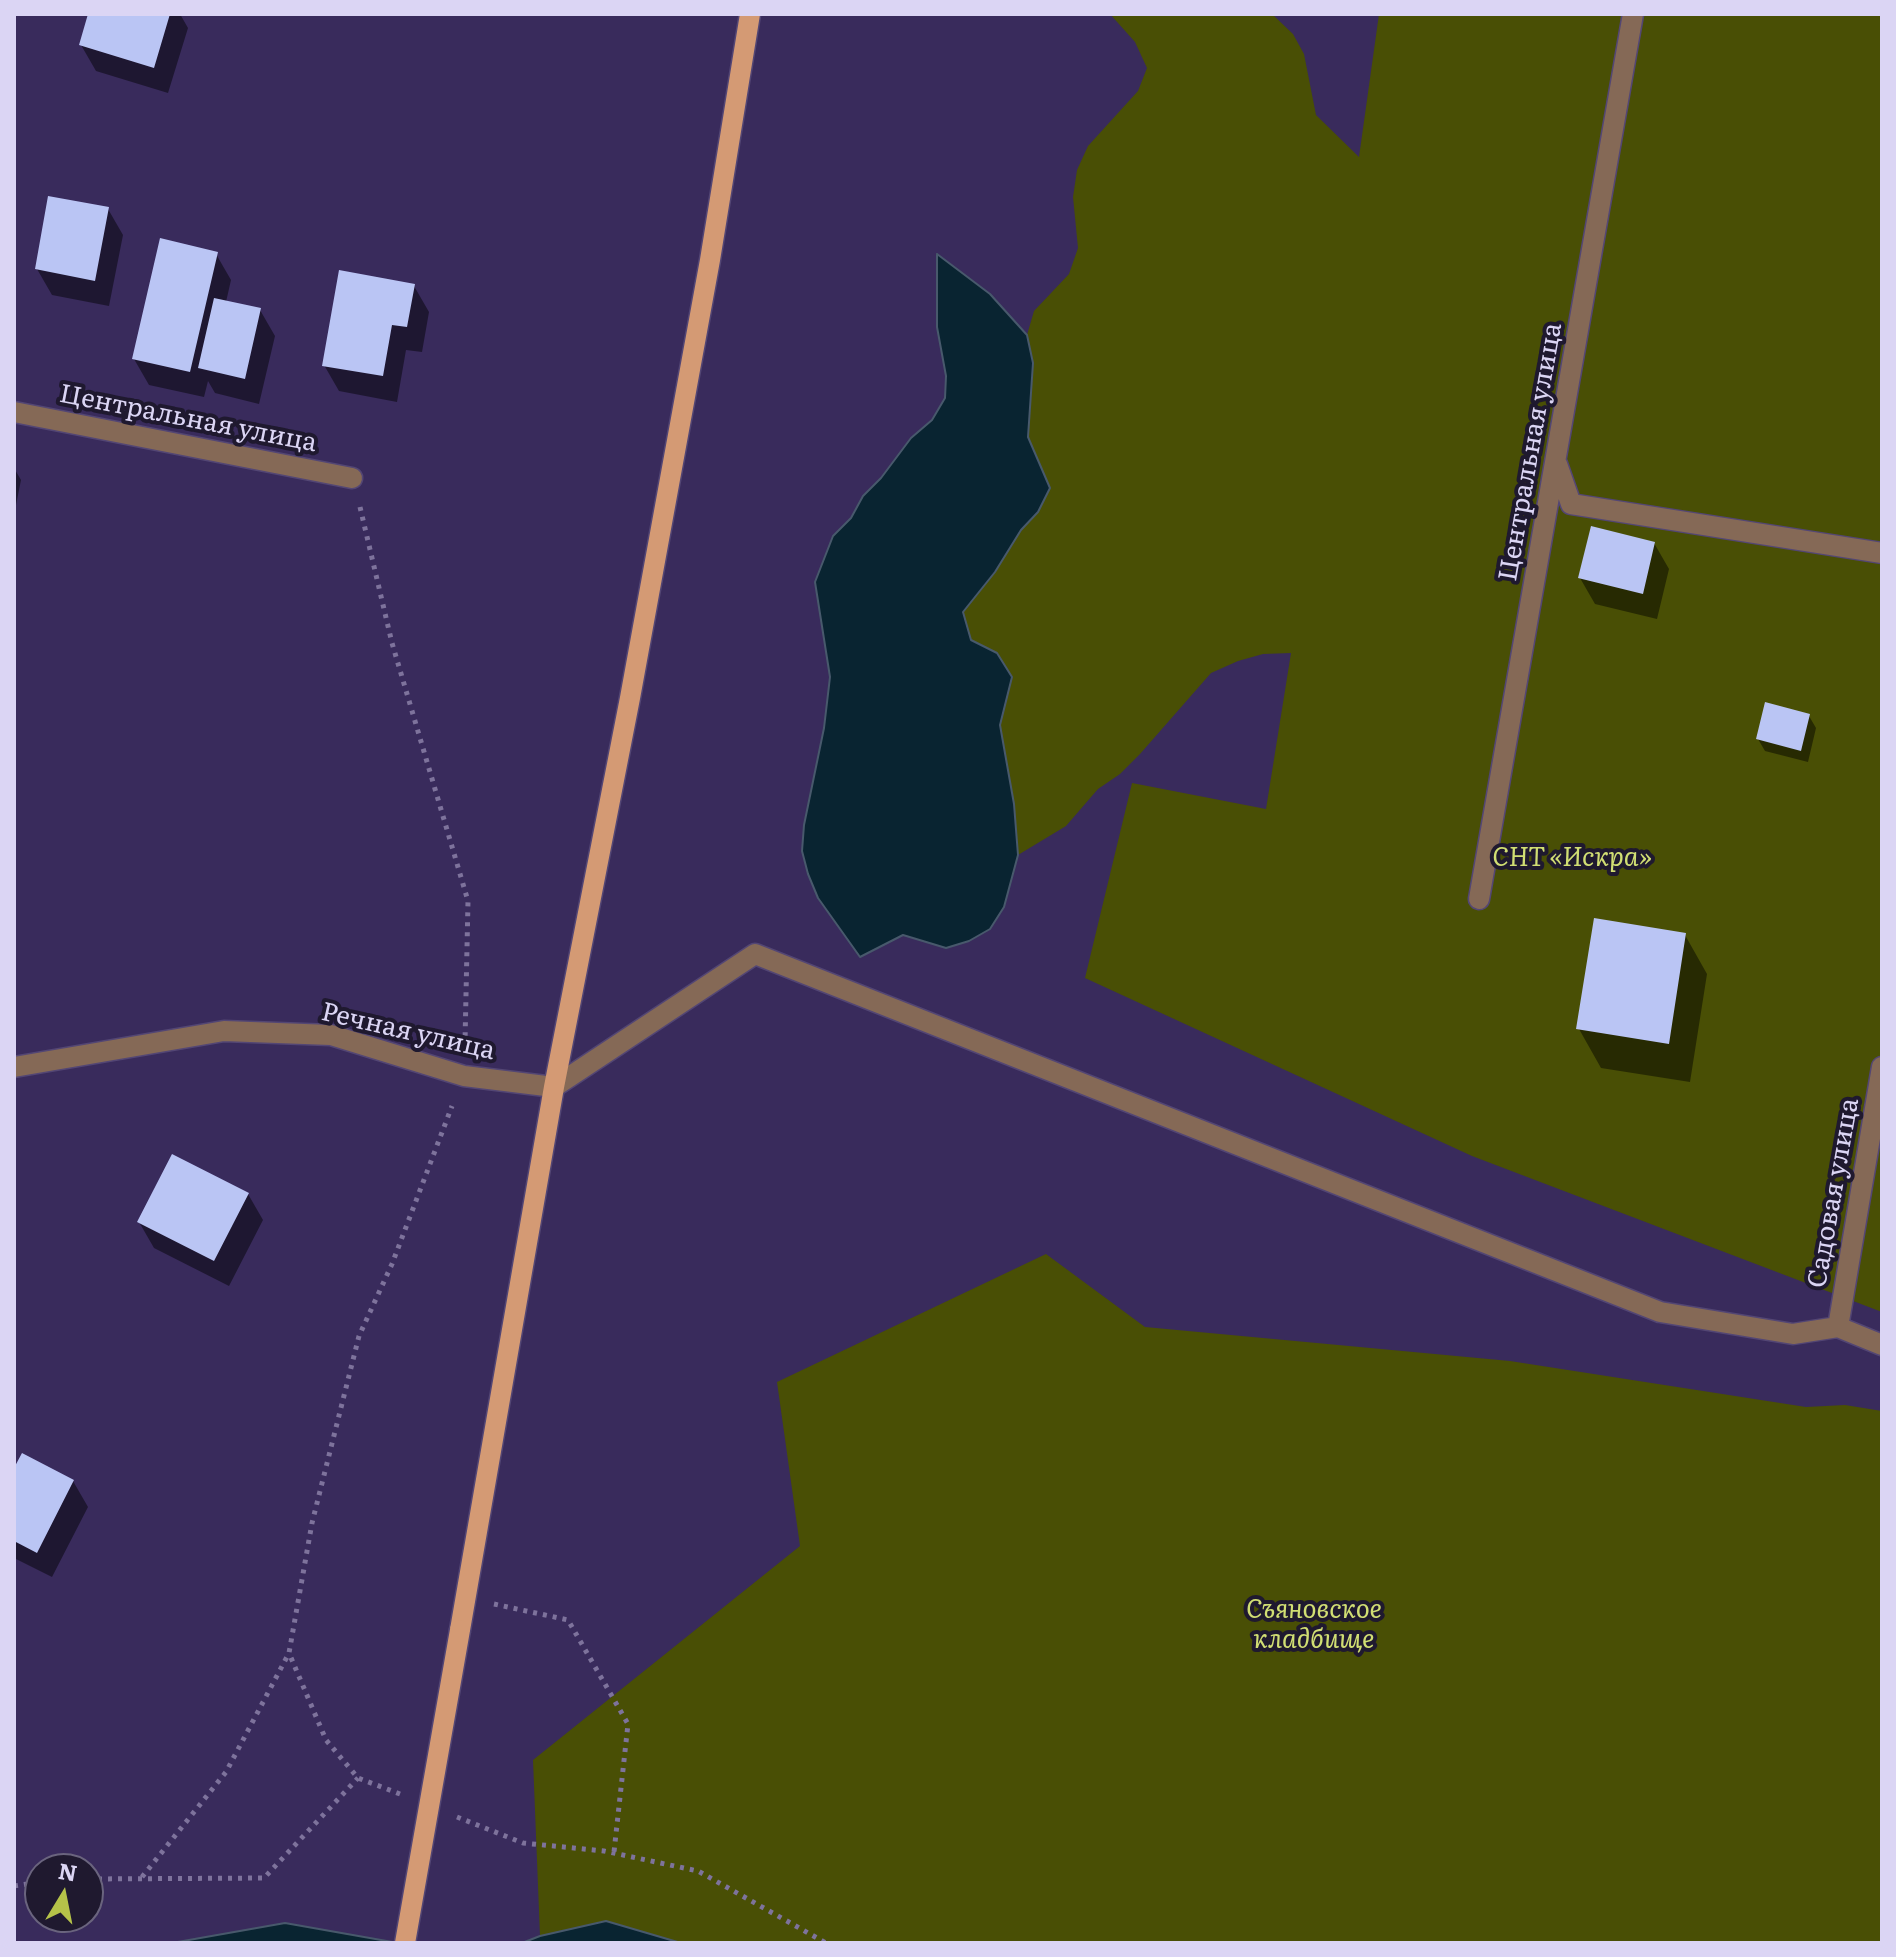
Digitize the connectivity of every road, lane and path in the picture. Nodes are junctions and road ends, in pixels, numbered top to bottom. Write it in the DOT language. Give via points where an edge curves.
graph roads {
  1 [pos="750,14"];
  2 [pos="1633,14"];
  3 [pos="14,412"];
  4 [pos="1556,460"];
  5 [pos="352,478"];
  6 [pos="1882,553"];
  7 [pos="1479,899"];
  8 [pos="14,1067"];
  9 [pos="1882,1067"];
  10 [pos="464,1076"];
  11 [pos="554,1087"];
  12 [pos="1838,1327"];
  13 [pos="1882,1345"];
  14 [pos="465,1598"];
  15 [pos="289,1653"];
  16 [pos="358,1778"];
  17 [pos="413,1799"];
  18 [pos="454,1816"];
  19 [pos="614,1852"];
  20 [pos="141,1878"];
  21 [pos="104,1879"];
  22 [pos="405,1943"];
  23 [pos="826,1943"];
  1 -- 11 [label="main road" via="630,698"];
  2 -- 4 [label="street, Центральная улица"];
  3 -- 5 [label="street, Центральная улица"];
  4 -- 6 [label="street" via="1571,504"];
  4 -- 7 [label="street, Центральная улица"];
  5 -- 10 [label="path" via="392,643 468,901"];
  8 -- 10 [label="street, Речная улица" via="224,1031 331,1035"];
  9 -- 12 [label="street, Садовая улица"];
  10 -- 11 [label="street, Речная улица"];
  10 -- 15 [label="path" via="359,1336 312,1523"];
  11 -- 12 [label="street" via="755,954 1660,1312 1793,1334"];
  11 -- 14 [label="main road"];
  12 -- 13 [label="street"];
  14 -- 19 [label="path" via="568,1620 628,1724"];
  14 -- 22 [label="main road, bridge"];
  15 -- 16 [label="path" via="326,1740"];
  15 -- 20 [label="path" via="226,1772"];
  16 -- 17 [label="path"];
  16 -- 20 [label="path" via="264,1878"];
  18 -- 19 [label="path" via="523,1843"];
  19 -- 23 [label="path" via="698,1871"];
  20 -- 21 [label="path"];
}
